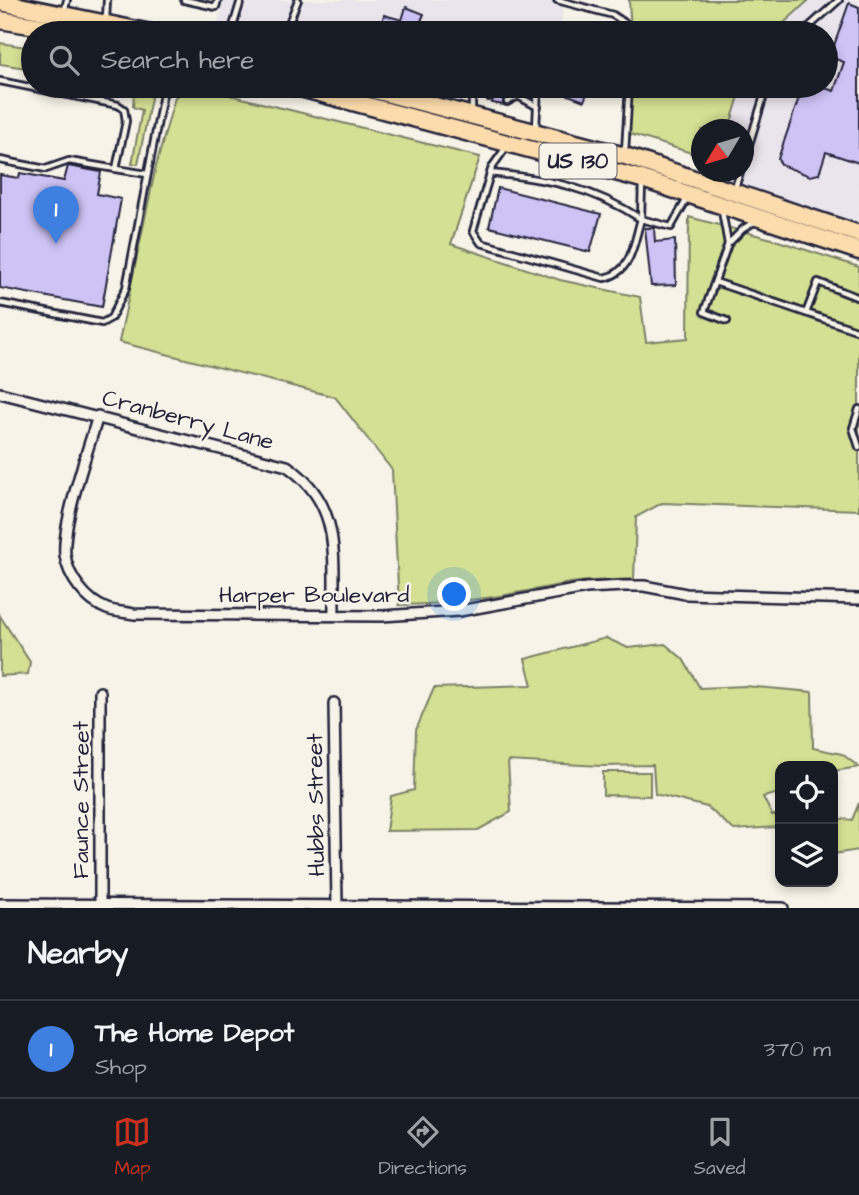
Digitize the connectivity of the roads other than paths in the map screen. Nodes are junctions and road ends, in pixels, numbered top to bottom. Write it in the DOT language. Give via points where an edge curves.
graph roads {
  1 [pos="107,0"];
  2 [pos="184,0"];
  3 [pos="218,0"];
  4 [pos="241,0"];
  5 [pos="298,0"];
  6 [pos="557,0"];
  7 [pos="839,0"];
  8 [pos="0,2"];
  9 [pos="65,7"];
  10 [pos="0,20"];
  11 [pos="101,21"];
  12 [pos="106,21"];
  13 [pos="235,21"];
  14 [pos="290,21"];
  15 [pos="623,21"];
  16 [pos="815,21"];
  17 [pos="21,23"];
  18 [pos="0,81"];
  19 [pos="21,85"];
  20 [pos="87,98"];
  21 [pos="162,98"];
  22 [pos="338,98"];
  23 [pos="407,98"];
  24 [pos="472,98"];
  25 [pos="514,98"];
  26 [pos="522,98"];
  27 [pos="538,98"];
  28 [pos="628,98"];
  29 [pos="763,98"];
  30 [pos="507,102"];
  31 [pos="538,107"];
  32 [pos="472,114"];
  33 [pos="754,128"];
  34 [pos="535,132"];
  35 [pos="509,143"];
  36 [pos="625,156"];
  37 [pos="0,160"];
  38 [pos="116,169"];
  39 [pos="490,173"];
  40 [pos="147,174"];
  41 [pos="642,179"];
  42 [pos="737,182"];
  43 [pos="734,192"];
  44 [pos="689,193"];
  45 [pos="720,204"];
  46 [pos="762,218"];
  47 [pos="641,219"];
  48 [pos="859,234"];
  49 [pos="729,244"];
  50 [pos="859,251"];
  51 [pos="715,282"];
  52 [pos="859,298"];
  53 [pos="0,303"];
  54 [pos="806,313"];
  55 [pos="727,321"];
  56 [pos="859,331"];
  57 [pos="0,393"];
  58 [pos="859,409"];
  59 [pos="98,416"];
  60 [pos="859,447"];
  61 [pos="859,599"];
  62 [pos="334,614"];
  63 [pos="100,692"];
  64 [pos="334,703"];
  65 [pos="0,904"];
  66 [pos="100,906"];
  67 [pos="337,906"];
  68 [pos="235,907"];
  69 [pos="311,907"];
  70 [pos="783,908"];
  1 -- 12 [label="lane"];
  2 -- 3 [label="lane" via="216,7"];
  4 -- 13 [label="lane"];
  5 -- 14 [label="lane"];
  6 -- 15 [label="lane"];
  7 -- 16 [label="lane"];
  8 -- 9 [label="highway"];
  9 -- 11 [label="highway"];
  10 -- 17 [label="highway"];
  18 -- 19 [label="lane"];
  20 -- 38 [label="lane" via="124,109 127,121"];
  21 -- 40 [label="lane"];
  22 -- 35 [label="highway, US 130"];
  23 -- 32 [label="highway, US 130"];
  24 -- 32 [label="lane"];
  25 -- 30 [label="lane"];
  26 -- 31 [label="lane"];
  27 -- 31 [label="lane"];
  28 -- 36 [label="lane"];
  29 -- 33 [label="lane"];
  31 -- 34 [label="lane"];
  32 -- 34 [label="highway, US 130"];
  34 -- 36 [label="highway, US 130"];
  35 -- 39 [label="lane"];
  35 -- 41 [label="highway, US 130"];
  36 -- 43 [label="highway, US 130"];
  37 -- 38 [label="lane" via="46,169 69,161"];
  38 -- 40 [label="lane"];
  39 -- 47 [label="lane" via="525,176 597,194"];
  39 -- 47 [label="lane" via="473,231 481,243 604,278 623,270"];
  40 -- 53 [label="lane" via="126,288 111,318 102,323"];
  41 -- 44 [label="highway, US 130"];
  41 -- 47 [label="lane"];
  42 -- 43 [label="lane"];
  43 -- 48 [label="highway, US 130"];
  44 -- 45 [label="highway, US 130"];
  44 -- 47 [label="lane" via="671,227"];
  45 -- 46 [label="highway, US 130"];
  45 -- 49 [label="lane"];
  46 -- 49 [label="lane"];
  46 -- 50 [label="highway, US 130"];
  49 -- 51 [label="lane"];
  51 -- 54 [label="lane"];
  51 -- 55 [label="lane" via="704,312"];
  52 -- 54 [label="lane" via="818,282"];
  54 -- 56 [label="lane"];
  57 -- 59 [label="street, Cranberry Lane"];
  58 -- 60 [label="lane" via="853,428"];
  59 -- 62 [label="street, Cranberry Lane" via="263,458 296,473 328,513"];
  59 -- 62 [label="street, Harper Boulevard" via="71,514 65,556 74,582 94,602 134,614"];
  61 -- 62 [label="street, Harper Boulevard" via="686,594 625,586 586,588 459,611"];
  63 -- 66 [label="street, Faunce Street"];
  64 -- 67 [label="street, Hubbs Street"];
  65 -- 66 [label="street"];
  66 -- 68 [label="street"];
  67 -- 69 [label="street"];
  67 -- 70 [label="street"];
  68 -- 69 [label="street"];
}
